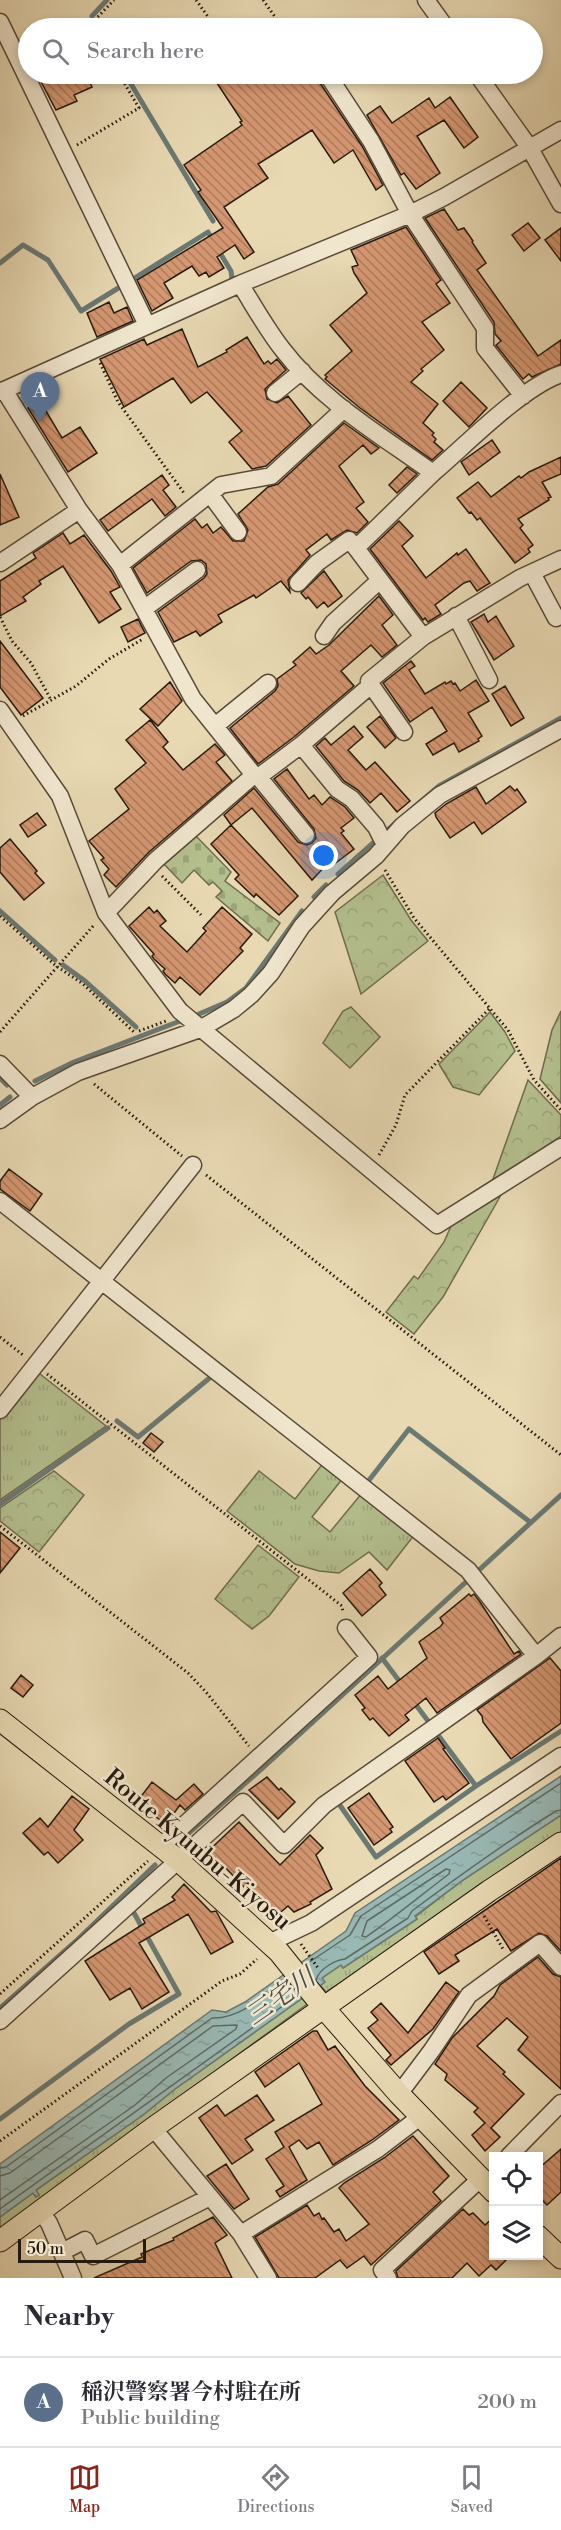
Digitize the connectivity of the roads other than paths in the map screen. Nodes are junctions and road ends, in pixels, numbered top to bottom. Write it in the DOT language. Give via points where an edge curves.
graph roads {
  1 [pos="426,0"];
  2 [pos="439,18"];
  3 [pos="0,22"];
  4 [pos="18,59"];
  5 [pos="30,84"];
  6 [pos="334,84"];
  7 [pos="484,84"];
  8 [pos="561,130"];
  9 [pos="529,147"];
  10 [pos="561,204"];
  11 [pos="410,214"];
  12 [pos="240,284"];
  13 [pos="147,325"];
  14 [pos="302,370"];
  15 [pos="561,374"];
  16 [pos="3,388"];
  17 [pos="275,393"];
  18 [pos="523,396"];
  19 [pos="344,409"];
  20 [pos="433,473"];
  21 [pos="210,494"];
  22 [pos="79,510"];
  23 [pos="238,532"];
  24 [pos="356,548"];
  25 [pos="561,559"];
  26 [pos="0,563"];
  27 [pos="120,565"];
  28 [pos="197,570"];
  29 [pos="532,573"];
  30 [pos="380,580"];
  31 [pos="298,583"];
  32 [pos="145,608"];
  33 [pos="456,616"];
  34 [pos="556,618"];
  35 [pos="324,636"];
  36 [pos="423,636"];
  37 [pos="489,680"];
  38 [pos="268,683"];
  39 [pos="371,685"];
  40 [pos="5,717"];
  41 [pos="215,726"];
  42 [pos="561,729"];
  43 [pos="404,732"];
  44 [pos="301,745"];
  45 [pos="255,775"];
  46 [pos="306,835"];
  47 [pos="380,850"];
  48 [pos="106,913"];
  49 [pos="200,1029"];
  50 [pos="0,1064"];
  51 [pos="32,1097"];
  52 [pos="0,1120"];
  53 [pos="560,1150"];
  54 [pos="193,1165"];
  55 [pos="0,1201"];
  56 [pos="101,1281"];
  57 [pos="0,1410"];
  58 [pos="346,1628"];
  59 [pos="561,1636"];
  60 [pos="536,1656"];
  61 [pos="0,1720"];
  62 [pos="561,1756"];
  63 [pos="561,1843"];
  64 [pos="167,1851"];
  65 [pos="274,1947"];
  66 [pos="561,1967"];
  67 [pos="323,2007"];
  68 [pos="0,2021"];
  69 [pos="399,2094"];
  70 [pos="561,2103"];
  71 [pos="420,2117"];
  72 [pos="153,2127"];
  73 [pos="514,2152"];
  74 [pos="488,2182"];
  75 [pos="210,2197"];
  76 [pos="41,2212"];
  77 [pos="241,2234"];
  78 [pos="0,2241"];
  79 [pos="543,2241"];
  80 [pos="62,2252"];
  81 [pos="561,2258"];
  82 [pos="73,2278"];
  83 [pos="268,2278"];
  84 [pos="388,2278"];
  1 -- 2 [label="street"];
  3 -- 4 [label="street"];
  5 -- 13 [label="street"];
  6 -- 11 [label="street" via="371,141"];
  7 -- 9 [label="street"];
  8 -- 9 [label="street"];
  9 -- 10 [label="street"];
  9 -- 11 [label="street"];
  11 -- 12 [label="street"];
  11 -- 18 [label="street" via="485,328 485,348"];
  12 -- 13 [label="street"];
  12 -- 14 [label="street" via="283,350"];
  13 -- 16 [label="street"];
  14 -- 17 [label="street"];
  14 -- 19 [label="street"];
  15 -- 18 [label="street"];
  16 -- 22 [label="street"];
  18 -- 20 [label="street"];
  19 -- 20 [label="street"];
  19 -- 21 [label="street" via="271,476 221,485"];
  20 -- 24 [label="street"];
  21 -- 23 [label="street"];
  21 -- 27 [label="street"];
  22 -- 26 [label="street"];
  22 -- 27 [label="street"];
  24 -- 30 [label="street"];
  24 -- 31 [label="street" via="349,540 317,563"];
  25 -- 29 [label="street"];
  27 -- 32 [label="street"];
  28 -- 32 [label="street"];
  29 -- 33 [label="street"];
  29 -- 34 [label="street"];
  30 -- 35 [label="street"];
  30 -- 36 [label="street"];
  32 -- 41 [label="street" via="193,699"];
  33 -- 36 [label="street"];
  33 -- 37 [label="street"];
  36 -- 39 [label="street" via="369,681"];
  38 -- 41 [label="street"];
  39 -- 43 [label="street"];
  39 -- 44 [label="street"];
  40 -- 48 [label="street" via="60,796"];
  41 -- 45 [label="street"];
  42 -- 47 [label="street" via="440,795"];
  44 -- 45 [label="street"];
  44 -- 47 [label="street" via="337,789 376,827"];
  45 -- 46 [label="street"];
  45 -- 48 [label="street" via="151,865"];
  47 -- 49 [label="street" via="302,926 252,995"];
  48 -- 49 [label="street" via="180,1011"];
  49 -- 51 [label="street" via="78,1072"];
  49 -- 53 [label="street" via="437,1225"];
  50 -- 51 [label="street"];
  51 -- 52 [label="street"];
  54 -- 56 [label="street"];
  55 -- 56 [label="street"];
  56 -- 57 [label="street"];
  56 -- 60 [label="street" via="473,1575"];
  58 -- 64 [label="street" via="369,1658 258,1757"];
  59 -- 60 [label="street"];
  60 -- 64 [label="street" via="324,1805 284,1845 243,1802"];
  61 -- 64 [label="main road, Route Kyuubu-Kiyosu"];
  62 -- 65 [label="street"];
  63 -- 67 [label="main road"];
  64 -- 65 [label="main road, Route Kyuubu-Kiyosu"];
  64 -- 68 [label="street"];
  65 -- 67 [label="main road, Route Kyuubu-Kiyosu"];
  66 -- 69 [label="street" via="540,1943 469,1995"];
  67 -- 69 [label="main road, Route Kyuubu-Kiyosu"];
  67 -- 72 [label="main road"];
  69 -- 71 [label="main road, Route Kyuubu-Kiyosu"];
  70 -- 73 [label="street"];
  71 -- 74 [label="main road, Route Kyuubu-Kiyosu"];
  71 -- 77 [label="street" via="378,2149"];
  72 -- 75 [label="street"];
  72 -- 76 [label="main road"];
  74 -- 84 [label="street" via="382,2270"];
  75 -- 77 [label="street"];
  75 -- 80 [label="street" via="93,2256 85,2240"];
  76 -- 78 [label="main road"];
  76 -- 80 [label="street"];
  77 -- 83 [label="street"];
  79 -- 81 [label="main road"];
  80 -- 82 [label="street"];
}
